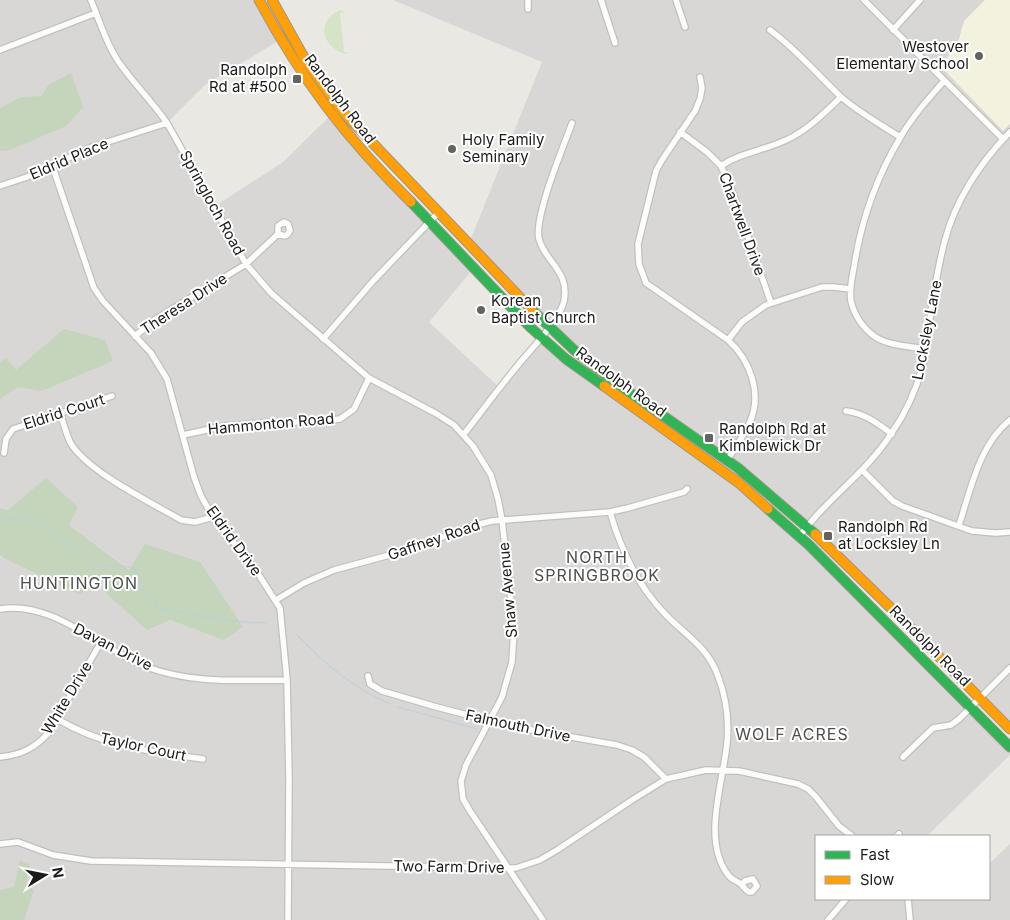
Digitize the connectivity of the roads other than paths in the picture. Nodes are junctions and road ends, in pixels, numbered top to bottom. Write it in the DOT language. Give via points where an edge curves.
graph roads {
  1 [pos="91,0"];
  2 [pos="260,0"];
  3 [pos="272,0"];
  4 [pos="528,0"];
  5 [pos="601,0"];
  6 [pos="676,0"];
  7 [pos="864,0"];
  8 [pos="920,0"];
  9 [pos="528,9"];
  10 [pos="96,13"];
  11 [pos="685,27"];
  12 [pos="770,30"];
  13 [pos="893,30"];
  14 [pos="615,43"];
  15 [pos="0,50"];
  16 [pos="700,77"];
  17 [pos="944,81"];
  18 [pos="841,96"];
  19 [pos="167,123"];
  20 [pos="572,124"];
  21 [pos="680,132"];
  22 [pos="1010,132"];
  23 [pos="900,137"];
  24 [pos="1003,139"];
  25 [pos="52,165"];
  26 [pos="721,166"];
  27 [pos="0,186"];
  28 [pos="438,213"];
  29 [pos="430,221"];
  30 [pos="278,234"];
  31 [pos="246,264"];
  32 [pos="851,289"];
  33 [pos="771,304"];
  34 [pos="550,326"];
  35 [pos="135,336"];
  36 [pos="542,337"];
  37 [pos="322,340"];
  38 [pos="728,340"];
  39 [pos="926,349"];
  40 [pos="369,378"];
  41 [pos="112,396"];
  42 [pos="846,411"];
  43 [pos="60,413"];
  44 [pos="1010,420"];
  45 [pos="183,434"];
  46 [pos="464,434"];
  47 [pos="892,434"];
  48 [pos="4,453"];
  49 [pos="726,460"];
  50 [pos="862,470"];
  51 [pos="687,489"];
  52 [pos="610,512"];
  53 [pos="214,517"];
  54 [pos="502,520"];
  55 [pos="959,525"];
  56 [pos="807,527"];
  57 [pos="1010,532"];
  58 [pos="799,536"];
  59 [pos="276,600"];
  60 [pos="0,609"];
  61 [pos="101,642"];
  62 [pos="1010,668"];
  63 [pos="368,676"];
  64 [pos="287,680"];
  65 [pos="981,699"];
  66 [pos="972,708"];
  67 [pos="57,719"];
  68 [pos="490,721"];
  69 [pos="1010,729"];
  70 [pos="1010,747"];
  71 [pos="0,757"];
  72 [pos="903,757"];
  73 [pos="203,760"];
  74 [pos="724,770"];
  75 [pos="666,779"];
  76 [pos="851,835"];
  77 [pos="0,844"];
  78 [pos="289,864"];
  79 [pos="508,868"];
  80 [pos="742,885"];
  81 [pos="845,900"];
  82 [pos="908,900"];
  83 [pos="288,920"];
  84 [pos="543,920"];
  85 [pos="828,920"];
  86 [pos="910,920"];
  1 -- 10 [label="street, Springloch Road"];
  2 -- 29 [label="main road, Randolph Road" via="280,40 331,115 356,146"];
  3 -- 28 [label="main road, Randolph Road" via="303,57 342,111"];
  4 -- 9 [label="street"];
  5 -- 14 [label="street"];
  6 -- 11 [label="street"];
  7 -- 13 [label="street"];
  8 -- 13 [label="street"];
  10 -- 15 [label="street"];
  10 -- 19 [label="street, Springloch Road" via="117,60"];
  12 -- 18 [label="street"];
  13 -- 17 [label="street"];
  16 -- 21 [label="street" via="700,99"];
  17 -- 23 [label="street"];
  17 -- 24 [label="street"];
  18 -- 23 [label="street"];
  18 -- 26 [label="street" via="800,133"];
  19 -- 25 [label="street, Eldrid Place" via="92,147"];
  19 -- 31 [label="street, Springloch Road"];
  20 -- 34 [label="street" via="544,202 538,229 543,249 559,270 563,282 564,301"];
  21 -- 26 [label="street, Chartwell Drive"];
  21 -- 38 [label="street" via="662,160 653,182 638,244 639,264 646,283"];
  22 -- 24 [label="street, Locksley Lane"];
  23 -- 32 [label="street" via="868,204"];
  24 -- 39 [label="street, Locksley Lane" via="968,185 951,221 940,260"];
  25 -- 27 [label="street, Eldrid Place"];
  25 -- 35 [label="street, Eldrid Drive" via="94,288"];
  26 -- 33 [label="street, Chartwell Drive"];
  28 -- 29 [label="street"];
  28 -- 34 [label="main road, Randolph Road"];
  29 -- 36 [label="main road, Randolph Road"];
  29 -- 37 [label="street"];
  30 -- 31 [label="street, Theresa Drive"];
  31 -- 35 [label="street, Theresa Drive" via="156,319"];
  31 -- 37 [label="street, Springloch Road" via="271,293"];
  32 -- 33 [label="street" via="822,287"];
  32 -- 39 [label="street" via="855,314 874,336 891,343"];
  33 -- 38 [label="street" via="747,318"];
  34 -- 36 [label="street"];
  34 -- 49 [label="main road, Randolph Road" via="599,370"];
  35 -- 45 [label="street, Eldrid Drive" via="151,353 166,379"];
  36 -- 46 [label="street"];
  36 -- 58 [label="main road, Randolph Road" via="594,380 739,483"];
  37 -- 40 [label="street, Springloch Road"];
  38 -- 49 [label="street" via="750,369 756,396 749,423"];
  39 -- 47 [label="street, Locksley Lane" via="918,382"];
  40 -- 45 [label="street, Hammonton Road" via="354,409 340,418 225,426"];
  40 -- 46 [label="street, Shaw Avenue" via="435,413"];
  41 -- 43 [label="street, Eldrid Court"];
  42 -- 47 [label="street" via="858,412"];
  43 -- 48 [label="street, Eldrid Court" via="13,429 6,439"];
  43 -- 53 [label="street" via="70,442 80,456 97,469 181,520 195,522"];
  44 -- 55 [label="street" via="986,450"];
  45 -- 53 [label="street, Eldrid Drive" via="194,477"];
  46 -- 54 [label="street, Shaw Avenue" via="491,475"];
  47 -- 50 [label="street, Locksley Lane"];
  49 -- 56 [label="main road, Randolph Road"];
  50 -- 55 [label="street" via="893,501"];
  50 -- 56 [label="street, Locksley Lane"];
  51 -- 52 [label="street, Gaffney Road"];
  52 -- 54 [label="street, Gaffney Road"];
  52 -- 74 [label="street" via="618,540 637,578 665,614 703,649 719,677 728,724"];
  53 -- 59 [label="street, Eldrid Drive"];
  54 -- 59 [label="street, Gaffney Road" via="472,526 408,550 334,570"];
  54 -- 68 [label="street, Shaw Avenue" via="514,627 513,646 505,687"];
  55 -- 57 [label="street" via="984,533"];
  56 -- 58 [label="street, Locksley Lane"];
  56 -- 65 [label="main road, Randolph Road"];
  58 -- 66 [label="main road, Randolph Road"];
  59 -- 64 [label="street, Eldrid Drive" via="282,617"];
  60 -- 61 [label="street, Davan Drive" via="23,608 48,614"];
  61 -- 64 [label="street, Davan Drive" via="146,666 180,677"];
  61 -- 67 [label="street, White Drive"];
  62 -- 65 [label="street"];
  63 -- 68 [label="street, Falmouth Drive" via="370,684 382,691"];
  64 -- 78 [label="street, Eldrid Drive"];
  65 -- 66 [label="street"];
  65 -- 69 [label="main road, Randolph Road"];
  66 -- 70 [label="main road, Randolph Road"];
  66 -- 72 [label="street" via="951,725 933,728"];
  67 -- 71 [label="street, White Drive" via="34,747"];
  67 -- 73 [label="street, Taylor Court" via="113,744"];
  68 -- 75 [label="street, Falmouth Drive" via="617,745 644,757"];
  68 -- 79 [label="street, Shaw Avenue" via="466,765 461,790 470,812"];
  74 -- 75 [label="street, Two Farm Drive" via="693,772"];
  74 -- 76 [label="street, Two Farm Drive" via="807,788"];
  74 -- 80 [label="street" via="715,824 716,848 729,876"];
  75 -- 79 [label="street, Two Farm Drive" via="540,860"];
  77 -- 78 [label="street, Two Farm Drive" via="18,842 53,855 91,861"];
  78 -- 79 [label="street, Two Farm Drive"];
  78 -- 83 [label="street, Eldrid Drive"];
  79 -- 84 [label="street, Shaw Avenue"];
  81 -- 85 [label="street"];
  82 -- 86 [label="street"];
}
